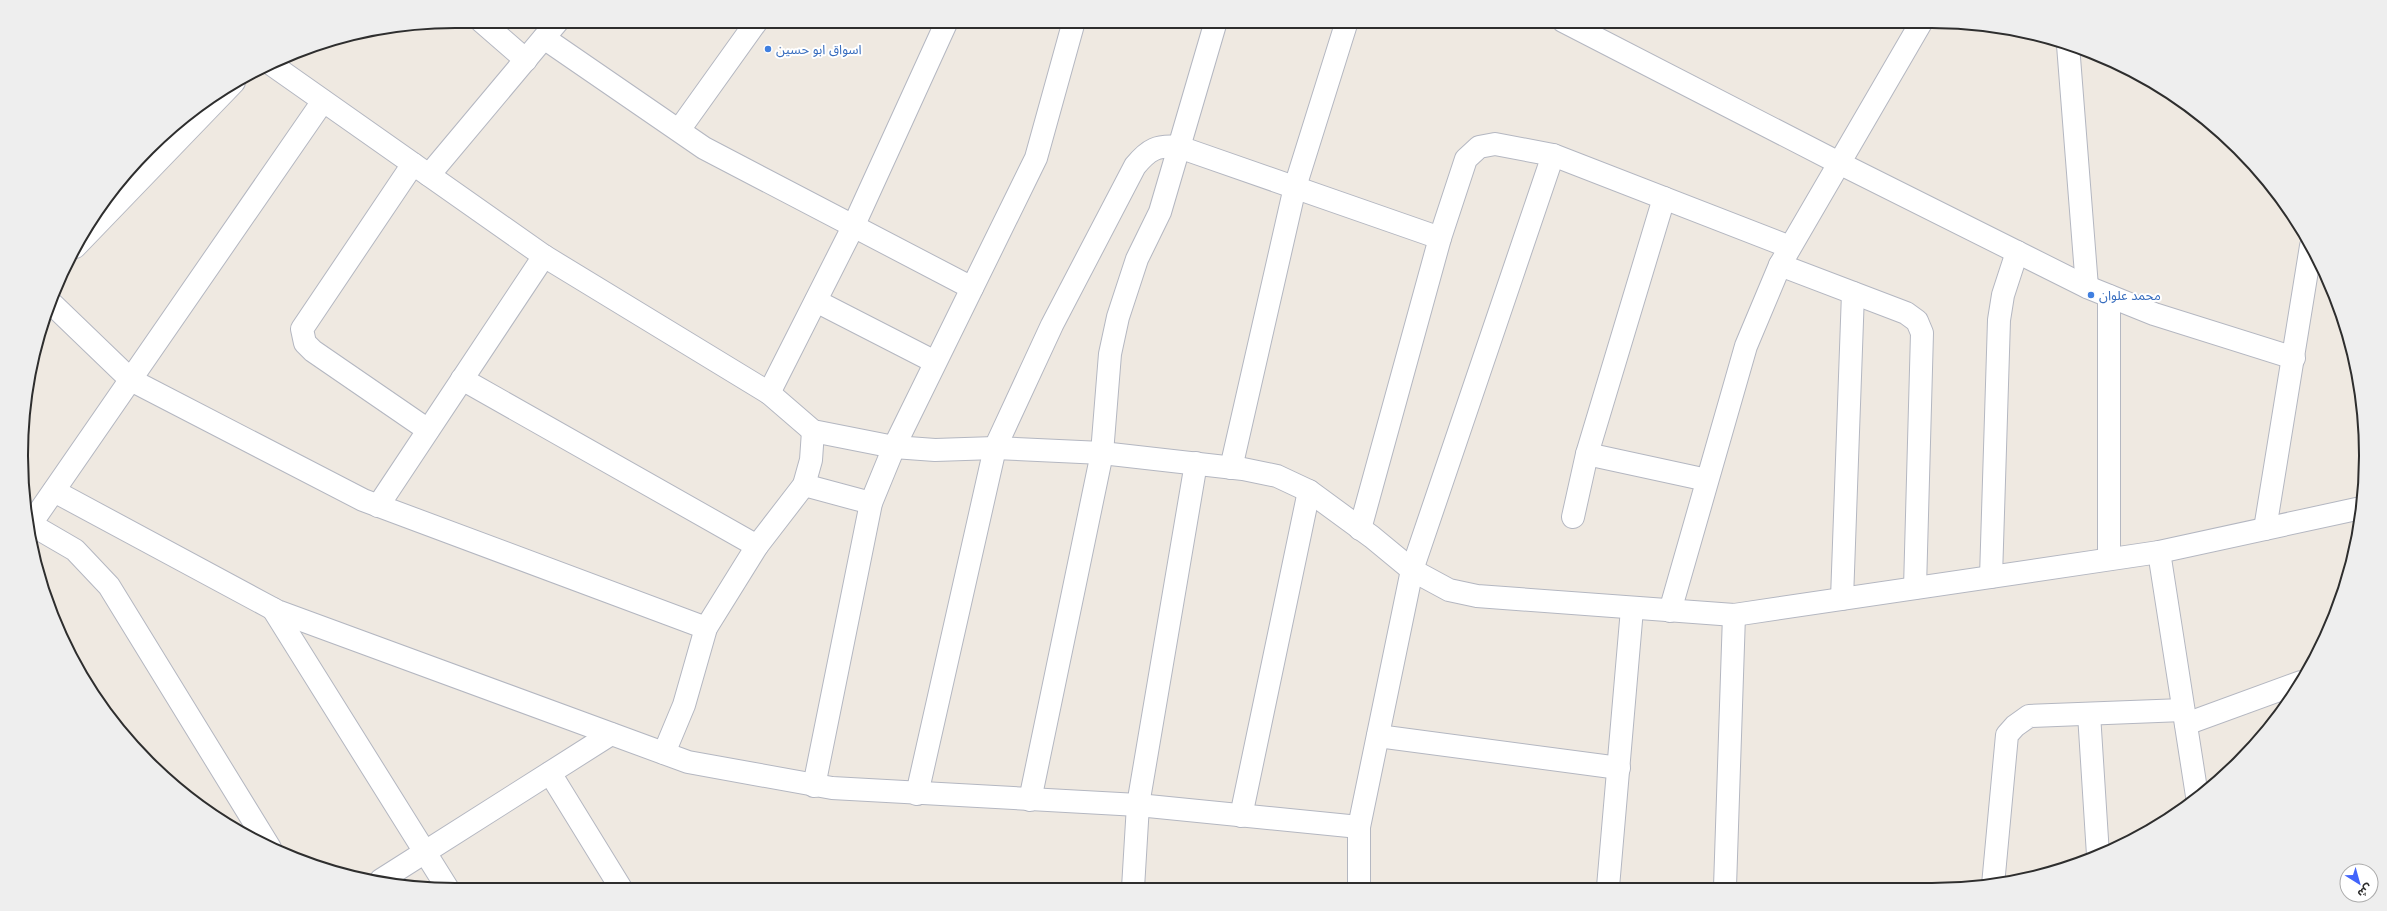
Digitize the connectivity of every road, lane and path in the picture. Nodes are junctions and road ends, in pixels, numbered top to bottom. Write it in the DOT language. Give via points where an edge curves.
graph roads {
  1 [pos="489,28"];
  2 [pos="552,28"];
  3 [pos="752,28"];
  4 [pos="943,28"];
  5 [pos="1072,28"];
  6 [pos="1214,28"];
  7 [pos="1345,28"];
  8 [pos="1577,28"];
  9 [pos="1918,28"];
  10 [pos="544,38"];
  11 [pos="2068,51"];
  12 [pos="526,60"];
  13 [pos="276,68"];
  14 [pos="323,101"];
  15 [pos="202,111"];
  16 [pos="679,130"];
  17 [pos="1179,147"];
  18 [pos="157,152"];
  19 [pos="1553,155"];
  20 [pos="1839,163"];
  21 [pos="421,169"];
  22 [pos="1295,187"];
  23 [pos="1664,198"];
  24 [pos="100,218"];
  25 [pos="853,227"];
  26 [pos="1440,238"];
  27 [pos="2017,252"];
  28 [pos="544,256"];
  29 [pos="1785,256"];
  30 [pos="2310,256"];
  31 [pos="2087,287"];
  32 [pos="972,288"];
  33 [pos="1853,293"];
  34 [pos="2108,296"];
  35 [pos="816,301"];
  36 [pos="55,307"];
  37 [pos="2294,358"];
  38 [pos="935,362"];
  39 [pos="462,379"];
  40 [pos="131,380"];
  41 [pos="769,393"];
  42 [pos="428,430"];
  43 [pos="813,431"];
  44 [pos="894,447"];
  45 [pos="995,448"];
  46 [pos="1102,453"];
  47 [pos="1587,454"];
  48 [pos="1196,463"];
  49 [pos="1231,468"];
  50 [pos="1707,480"];
  51 [pos="804,485"];
  52 [pos="54,491"];
  53 [pos="1309,491"];
  54 [pos="871,502"];
  55 [pos="378,506"];
  56 [pos="2355,509"];
  57 [pos="1573,517"];
  58 [pos="33,521"];
  59 [pos="34,528"];
  60 [pos="1360,529"];
  61 [pos="2265,529"];
  62 [pos="757,546"];
  63 [pos="2159,552"];
  64 [pos="2109,559"];
  65 [pos="1412,570"];
  66 [pos="1991,577"];
  67 [pos="1915,588"];
  68 [pos="1842,599"];
  69 [pos="273,609"];
  70 [pos="1632,609"];
  71 [pos="1670,611"];
  72 [pos="1734,615"];
  73 [pos="706,628"];
  74 [pos="2292,685"];
  75 [pos="2089,714"];
  76 [pos="2184,717"];
  77 [pos="611,734"];
  78 [pos="1378,736"];
  79 [pos="664,753"];
  80 [pos="1618,768"];
  81 [pos="550,773"];
  82 [pos="814,786"];
  83 [pos="2196,791"];
  84 [pos="917,794"];
  85 [pos="1030,800"];
  86 [pos="1138,805"];
  87 [pos="1241,816"];
  88 [pos="1359,827"];
  89 [pos="264,838"];
  90 [pos="2098,849"];
  91 [pos="425,852"];
  92 [pos="386,877"];
  93 [pos="1994,878"];
  94 [pos="444,883"];
  95 [pos="618,883"];
  96 [pos="1133,883"];
  97 [pos="1359,883"];
  98 [pos="1608,883"];
  99 [pos="1725,883"];
  1 -- 12 [label="street"];
  2 -- 10 [label="street"];
  3 -- 16 [label="street"];
  4 -- 25 [label="street"];
  5 -- 32 [label="street" via="1036,158"];
  6 -- 17 [label="street"];
  7 -- 22 [label="street"];
  8 -- 20 [label="street"];
  9 -- 20 [label="street"];
  10 -- 12 [label="street"];
  10 -- 16 [label="street"];
  11 -- 31 [label="street"];
  12 -- 21 [label="street"];
  13 -- 14 [label="street"];
  14 -- 21 [label="street"];
  14 -- 40 [label="street"];
  15 -- 18 [label="street"];
  16 -- 25 [label="street" via="704,148"];
  17 -- 22 [label="street"];
  17 -- 45 [label="street" via="1162,146 1152,149 1135,166 1052,325"];
  17 -- 46 [label="street" via="1160,212 1137,259 1118,317 1110,354"];
  18 -- 24 [label="street"];
  19 -- 23 [label="street"];
  19 -- 26 [label="street" via="1495,144 1480,147 1466,159"];
  19 -- 65 [label="street"];
  20 -- 27 [label="street"];
  20 -- 29 [label="street"];
  21 -- 28 [label="street"];
  21 -- 42 [label="street" via="302,330 305,343 313,351"];
  22 -- 26 [label="street"];
  22 -- 49 [label="street"];
  23 -- 29 [label="street"];
  23 -- 47 [label="street"];
  25 -- 32 [label="street"];
  25 -- 35 [label="street"];
  26 -- 60 [label="street"];
  27 -- 31 [label="street"];
  27 -- 66 [label="street" via="2003,295 1999,320"];
  28 -- 39 [label="street"];
  28 -- 41 [label="street"];
  29 -- 33 [label="street"];
  29 -- 50 [label="street" via="1746,346"];
  30 -- 37 [label="street"];
  31 -- 34 [label="street"];
  32 -- 38 [label="street"];
  33 -- 67 [label="street" via="1906,313 1917,321 1922,332"];
  33 -- 68 [label="street"];
  34 -- 37 [label="street" via="2154,314"];
  34 -- 64 [label="street"];
  35 -- 38 [label="street"];
  35 -- 41 [label="street"];
  36 -- 40 [label="street"];
  37 -- 61 [label="street"];
  38 -- 44 [label="street"];
  39 -- 42 [label="street"];
  39 -- 62 [label="street"];
  40 -- 52 [label="street"];
  40 -- 55 [label="street"];
  41 -- 43 [label="street"];
  42 -- 55 [label="street"];
  43 -- 44 [label="street"];
  43 -- 51 [label="street" via="811,460"];
  44 -- 45 [label="street" via="935,450"];
  44 -- 54 [label="street"];
  45 -- 46 [label="street"];
  45 -- 84 [label="street"];
  46 -- 48 [label="street"];
  46 -- 85 [label="street"];
  47 -- 50 [label="street"];
  47 -- 57 [label="street"];
  48 -- 49 [label="street"];
  48 -- 86 [label="street"];
  49 -- 53 [label="street" via="1277,476"];
  50 -- 71 [label="street"];
  51 -- 54 [label="street"];
  51 -- 62 [label="street"];
  52 -- 58 [label="street"];
  52 -- 69 [label="street"];
  53 -- 60 [label="street"];
  53 -- 87 [label="street"];
  54 -- 82 [label="street"];
  55 -- 73 [label="street"];
  56 -- 61 [label="street"];
  59 -- 89 [label="street" via="75,550 109,586"];
  60 -- 65 [label="street"];
  61 -- 63 [label="street"];
  62 -- 73 [label="street"];
  63 -- 64 [label="street"];
  63 -- 76 [label="street"];
  64 -- 66 [label="street"];
  65 -- 70 [label="street" via="1449,590 1477,596"];
  65 -- 78 [label="street"];
  66 -- 67 [label="street"];
  67 -- 68 [label="street"];
  68 -- 72 [label="street"];
  69 -- 77 [label="street"];
  69 -- 91 [label="street"];
  70 -- 71 [label="street"];
  70 -- 80 [label="street"];
  71 -- 72 [label="street"];
  72 -- 99 [label="street"];
  73 -- 79 [label="street" via="684,705"];
  74 -- 76 [label="street"];
  75 -- 76 [label="street"];
  75 -- 90 [label="street"];
  75 -- 93 [label="street" via="2029,716 2007,735"];
  76 -- 83 [label="street"];
  77 -- 79 [label="street"];
  77 -- 81 [label="street"];
  78 -- 80 [label="street"];
  78 -- 88 [label="street"];
  79 -- 82 [label="street" via="688,762"];
  80 -- 98 [label="street"];
  81 -- 91 [label="street"];
  81 -- 95 [label="street"];
  82 -- 84 [label="street"];
  84 -- 85 [label="street"];
  85 -- 86 [label="street"];
  86 -- 87 [label="street"];
  86 -- 96 [label="street"];
  87 -- 88 [label="street"];
  88 -- 97 [label="street"];
  91 -- 92 [label="street"];
  91 -- 94 [label="street"];
}
